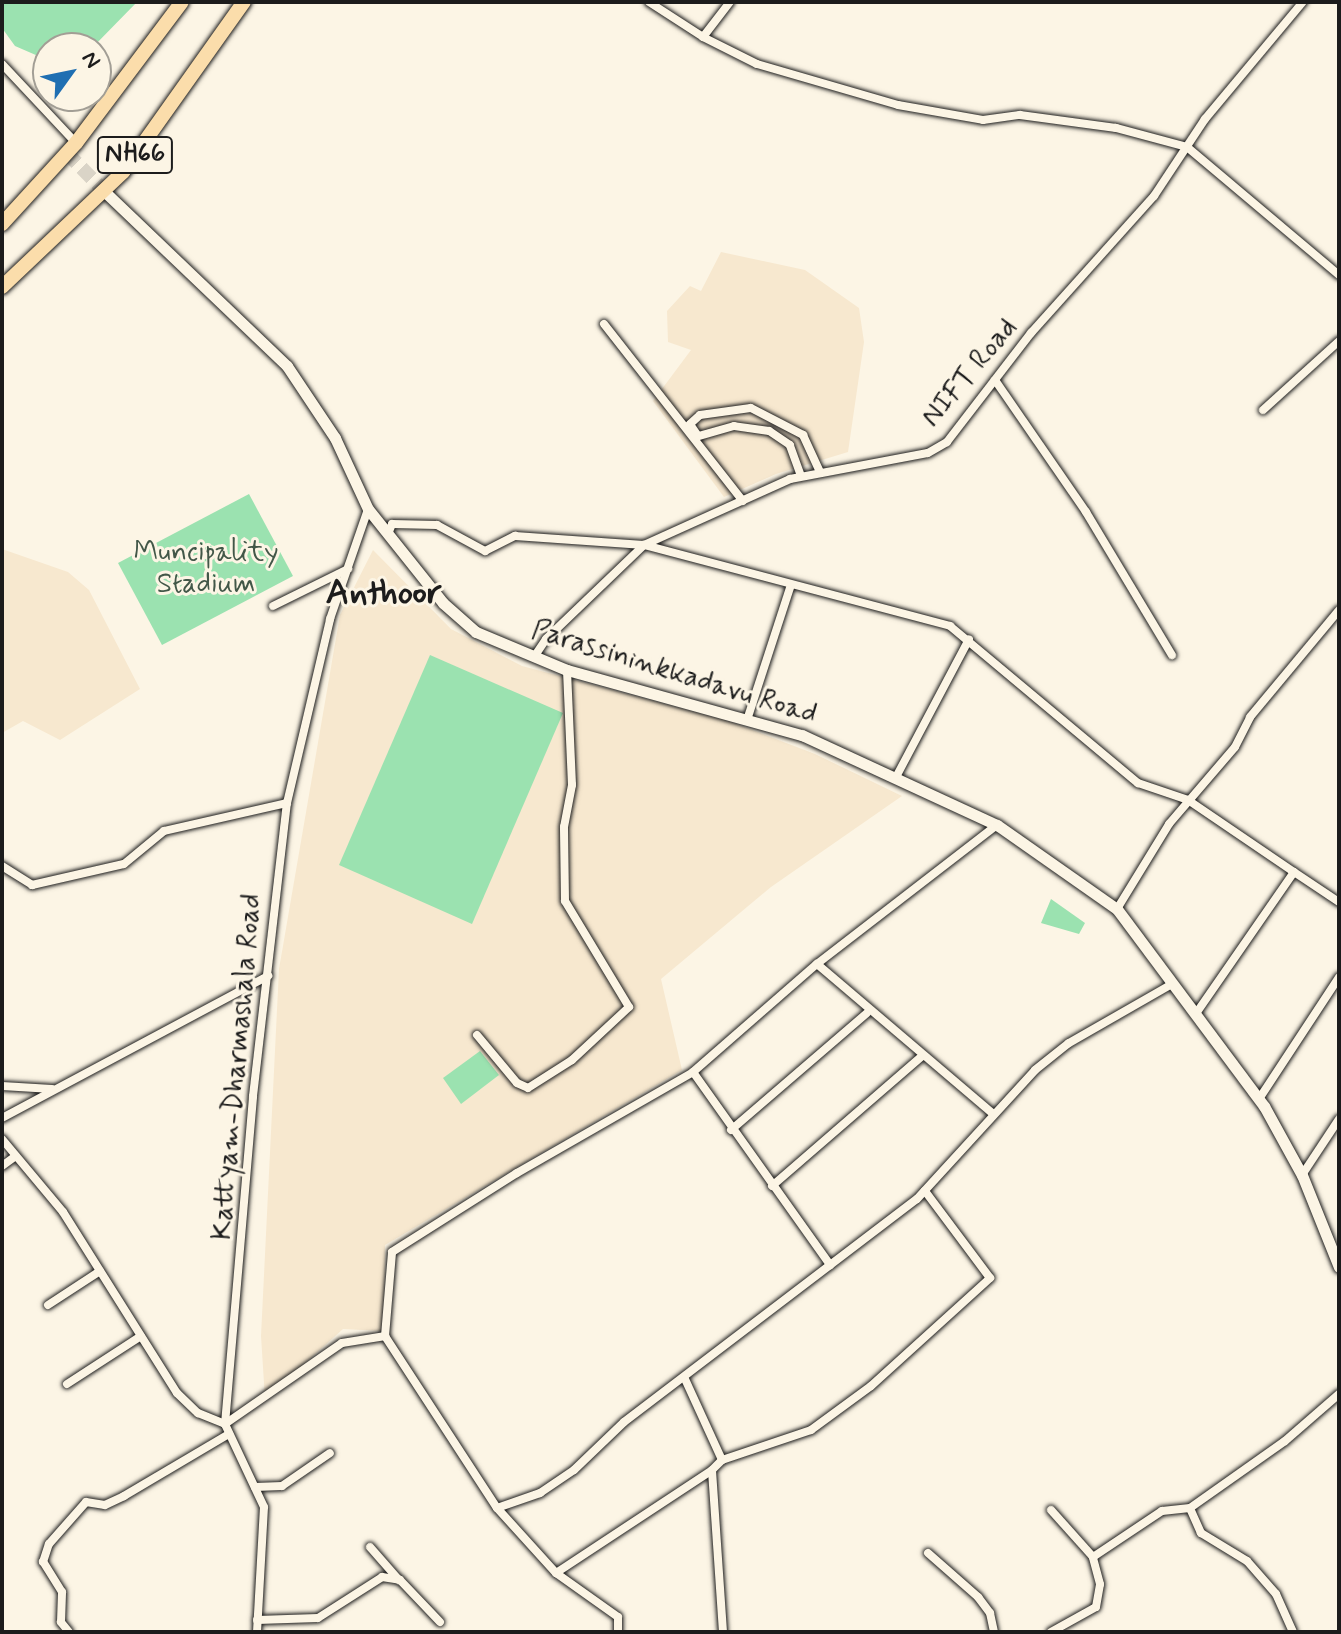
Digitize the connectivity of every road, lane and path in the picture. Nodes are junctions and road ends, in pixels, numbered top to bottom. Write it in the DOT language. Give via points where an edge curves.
graph roads {
  1 [pos="182,2"];
  2 [pos="244,2"];
  3 [pos="649,2"];
  4 [pos="730,2"];
  5 [pos="1303,2"];
  6 [pos="703,37"];
  7 [pos="2,64"];
  8 [pos="76,143"];
  9 [pos="1187,147"];
  10 [pos="105,192"];
  11 [pos="2,224"];
  12 [pos="1339,275"];
  13 [pos="2,287"];
  14 [pos="604,324"];
  15 [pos="1339,341"];
  16 [pos="995,380"];
  17 [pos="1263,410"];
  18 [pos="820,472"];
  19 [pos="801,476"];
  20 [pos="743,501"];
  21 [pos="368,509"];
  22 [pos="388,534"];
  23 [pos="644,545"];
  24 [pos="348,569"];
  25 [pos="791,585"];
  26 [pos="273,606"];
  27 [pos="1339,610"];
  28 [pos="969,639"];
  29 [pos="1172,655"];
  30 [pos="534,657"];
  31 [pos="567,670"];
  32 [pos="748,717"];
  33 [pos="895,779"];
  34 [pos="1188,800"];
  35 [pos="287,803"];
  36 [pos="997,825"];
  37 [pos="2,866"];
  38 [pos="1294,872"];
  39 [pos="1339,902"];
  40 [pos="1117,909"];
  41 [pos="817,964"];
  42 [pos="268,976"];
  43 [pos="1339,977"];
  44 [pos="1172,984"];
  45 [pos="1197,1012"];
  46 [pos="867,1013"];
  47 [pos="477,1035"];
  48 [pos="922,1056"];
  49 [pos="693,1072"];
  50 [pos="2,1086"];
  51 [pos="52,1089"];
  52 [pos="1259,1099"];
  53 [pos="992,1113"];
  54 [pos="2,1118"];
  55 [pos="1339,1119"];
  56 [pos="731,1130"];
  57 [pos="2,1139"];
  58 [pos="13,1158"];
  59 [pos="2,1166"];
  60 [pos="1302,1175"];
  61 [pos="772,1186"];
  62 [pos="925,1191"];
  63 [pos="830,1265"];
  64 [pos="1339,1267"];
  65 [pos="100,1271"];
  66 [pos="48,1305"];
  67 [pos="141,1336"];
  68 [pos="385,1336"];
  69 [pos="685,1379"];
  70 [pos="67,1384"];
  71 [pos="1339,1394"];
  72 [pos="225,1424"];
  73 [pos="229,1434"];
  74 [pos="330,1453"];
  75 [pos="722,1460"];
  76 [pos="712,1470"];
  77 [pos="255,1487"];
  78 [pos="497,1508"];
  79 [pos="1190,1508"];
  80 [pos="1051,1510"];
  81 [pos="370,1547"];
  82 [pos="928,1553"];
  83 [pos="1093,1557"];
  84 [pos="556,1573"];
  85 [pos="400,1580"];
  86 [pos="257,1620"];
  87 [pos="440,1622"];
  88 [pos="69,1632"];
  89 [pos="257,1632"];
  90 [pos="618,1632"];
  91 [pos="723,1632"];
  92 [pos="994,1632"];
  93 [pos="1051,1632"];
  94 [pos="1293,1632"];
  1 -- 8 [label="highway, NH66"];
  2 -- 10 [label="highway, NH66"];
  3 -- 6 [label="street"];
  4 -- 6 [label="street"];
  5 -- 9 [label="street, NIFT Road"];
  6 -- 9 [label="street" via="757,64 898,105 983,120 1020,115 1116,128"];
  7 -- 8 [label="street"];
  8 -- 11 [label="highway, NH66"];
  9 -- 12 [label="street"];
  9 -- 16 [label="street, NIFT Road" via="1154,196"];
  10 -- 13 [label="highway, NH66"];
  10 -- 21 [label="main road, Parassininkkadavu Road" via="287,366 321,415"];
  14 -- 20 [label="street"];
  15 -- 17 [label="street"];
  16 -- 18 [label="street, NIFT Road" via="947,442 928,453"];
  16 -- 29 [label="street" via="1086,512"];
  18 -- 19 [label="street, NIFT Road"];
  18 -- 19 [label="street" via="803,435 751,408 700,415 690,424 698,436 734,426 769,431 790,445"];
  19 -- 20 [label="street, NIFT Road"];
  20 -- 23 [label="street, NIFT Road"];
  21 -- 22 [label="main road, Parassininkkadavu Road"];
  21 -- 24 [label="street, Kattyam-Dharmashala Road"];
  22 -- 23 [label="street" via="392,524 437,525 485,551 515,536"];
  22 -- 30 [label="main road, Parassininkkadavu Road" via="443,603 476,632"];
  23 -- 25 [label="street"];
  23 -- 30 [label="street, NIFT Road"];
  24 -- 26 [label="street"];
  24 -- 35 [label="street, Kattyam-Dharmashala Road" via="330,619"];
  25 -- 28 [label="street" via="950,626"];
  25 -- 32 [label="street"];
  27 -- 34 [label="street"];
  28 -- 33 [label="street"];
  28 -- 34 [label="street" via="1138,783"];
  30 -- 31 [label="main road, Parassininkkadavu Road"];
  31 -- 32 [label="main road, Parassininkkadavu Road"];
  31 -- 47 [label="street" via="572,785 564,827 565,901 629,1007 572,1060 528,1088 517,1083"];
  32 -- 33 [label="main road, Parassininkkadavu Road" via="802,735"];
  33 -- 36 [label="main road, Parassininkkadavu Road"];
  34 -- 38 [label="street"];
  34 -- 40 [label="street"];
  35 -- 37 [label="street" via="174,827 124,864 32,885"];
  35 -- 42 [label="street, Kattyam-Dharmashala Road"];
  36 -- 40 [label="main road, Parassininkkadavu Road"];
  36 -- 41 [label="street"];
  38 -- 39 [label="street"];
  38 -- 45 [label="street"];
  40 -- 44 [label="main road, Parassininkkadavu Road"];
  41 -- 46 [label="street"];
  41 -- 49 [label="street"];
  42 -- 51 [label="street"];
  42 -- 72 [label="street, Kattyam-Dharmashala Road"];
  43 -- 52 [label="street"];
  44 -- 45 [label="main road, Parassininkkadavu Road"];
  44 -- 53 [label="street" via="1069,1043"];
  45 -- 52 [label="main road, Parassininkkadavu Road"];
  46 -- 48 [label="street"];
  46 -- 56 [label="street"];
  48 -- 53 [label="street"];
  48 -- 61 [label="street"];
  49 -- 56 [label="street"];
  49 -- 68 [label="street" via="392,1252"];
  50 -- 51 [label="street"];
  51 -- 54 [label="street"];
  52 -- 60 [label="main road, Parassininkkadavu Road"];
  53 -- 62 [label="street"];
  55 -- 60 [label="street"];
  56 -- 61 [label="street"];
  57 -- 58 [label="street"];
  58 -- 59 [label="street"];
  58 -- 65 [label="street" via="63,1212"];
  60 -- 64 [label="main road, Parassininkkadavu Road"];
  61 -- 63 [label="street"];
  62 -- 63 [label="street"];
  62 -- 75 [label="street" via="990,1278 871,1386 811,1430"];
  63 -- 69 [label="street"];
  65 -- 66 [label="street"];
  65 -- 67 [label="street"];
  67 -- 70 [label="street"];
  67 -- 72 [label="street" via="177,1393 198,1413"];
  68 -- 72 [label="street" via="342,1343"];
  68 -- 78 [label="street"];
  69 -- 75 [label="street"];
  69 -- 78 [label="street" via="624,1422 574,1470 540,1493"];
  71 -- 79 [label="street" via="1285,1441"];
  72 -- 73 [label="street, Kattyam-Dharmashala Road"];
  73 -- 77 [label="street, Kattyam-Dharmashala Road"];
  73 -- 88 [label="street" via="124,1496 105,1505 86,1502 49,1544 43,1562 62,1592 61,1622"];
  74 -- 77 [label="street" via="282,1486"];
  75 -- 76 [label="street"];
  76 -- 84 [label="street"];
  76 -- 91 [label="street"];
  77 -- 86 [label="street, Kattyam-Dharmashala Road" via="264,1507"];
  78 -- 84 [label="street"];
  79 -- 83 [label="street" via="1162,1511"];
  79 -- 94 [label="street" via="1201,1533 1247,1561 1276,1594"];
  80 -- 83 [label="street"];
  81 -- 85 [label="street"];
  82 -- 92 [label="street" via="978,1597 990,1613"];
  83 -- 93 [label="street" via="1100,1584 1096,1607"];
  84 -- 90 [label="street" via="618,1617"];
  85 -- 86 [label="street" via="382,1577 302,1623"];
  85 -- 87 [label="street"];
  86 -- 89 [label="street, Kattyam-Dharmashala Road"];
}
